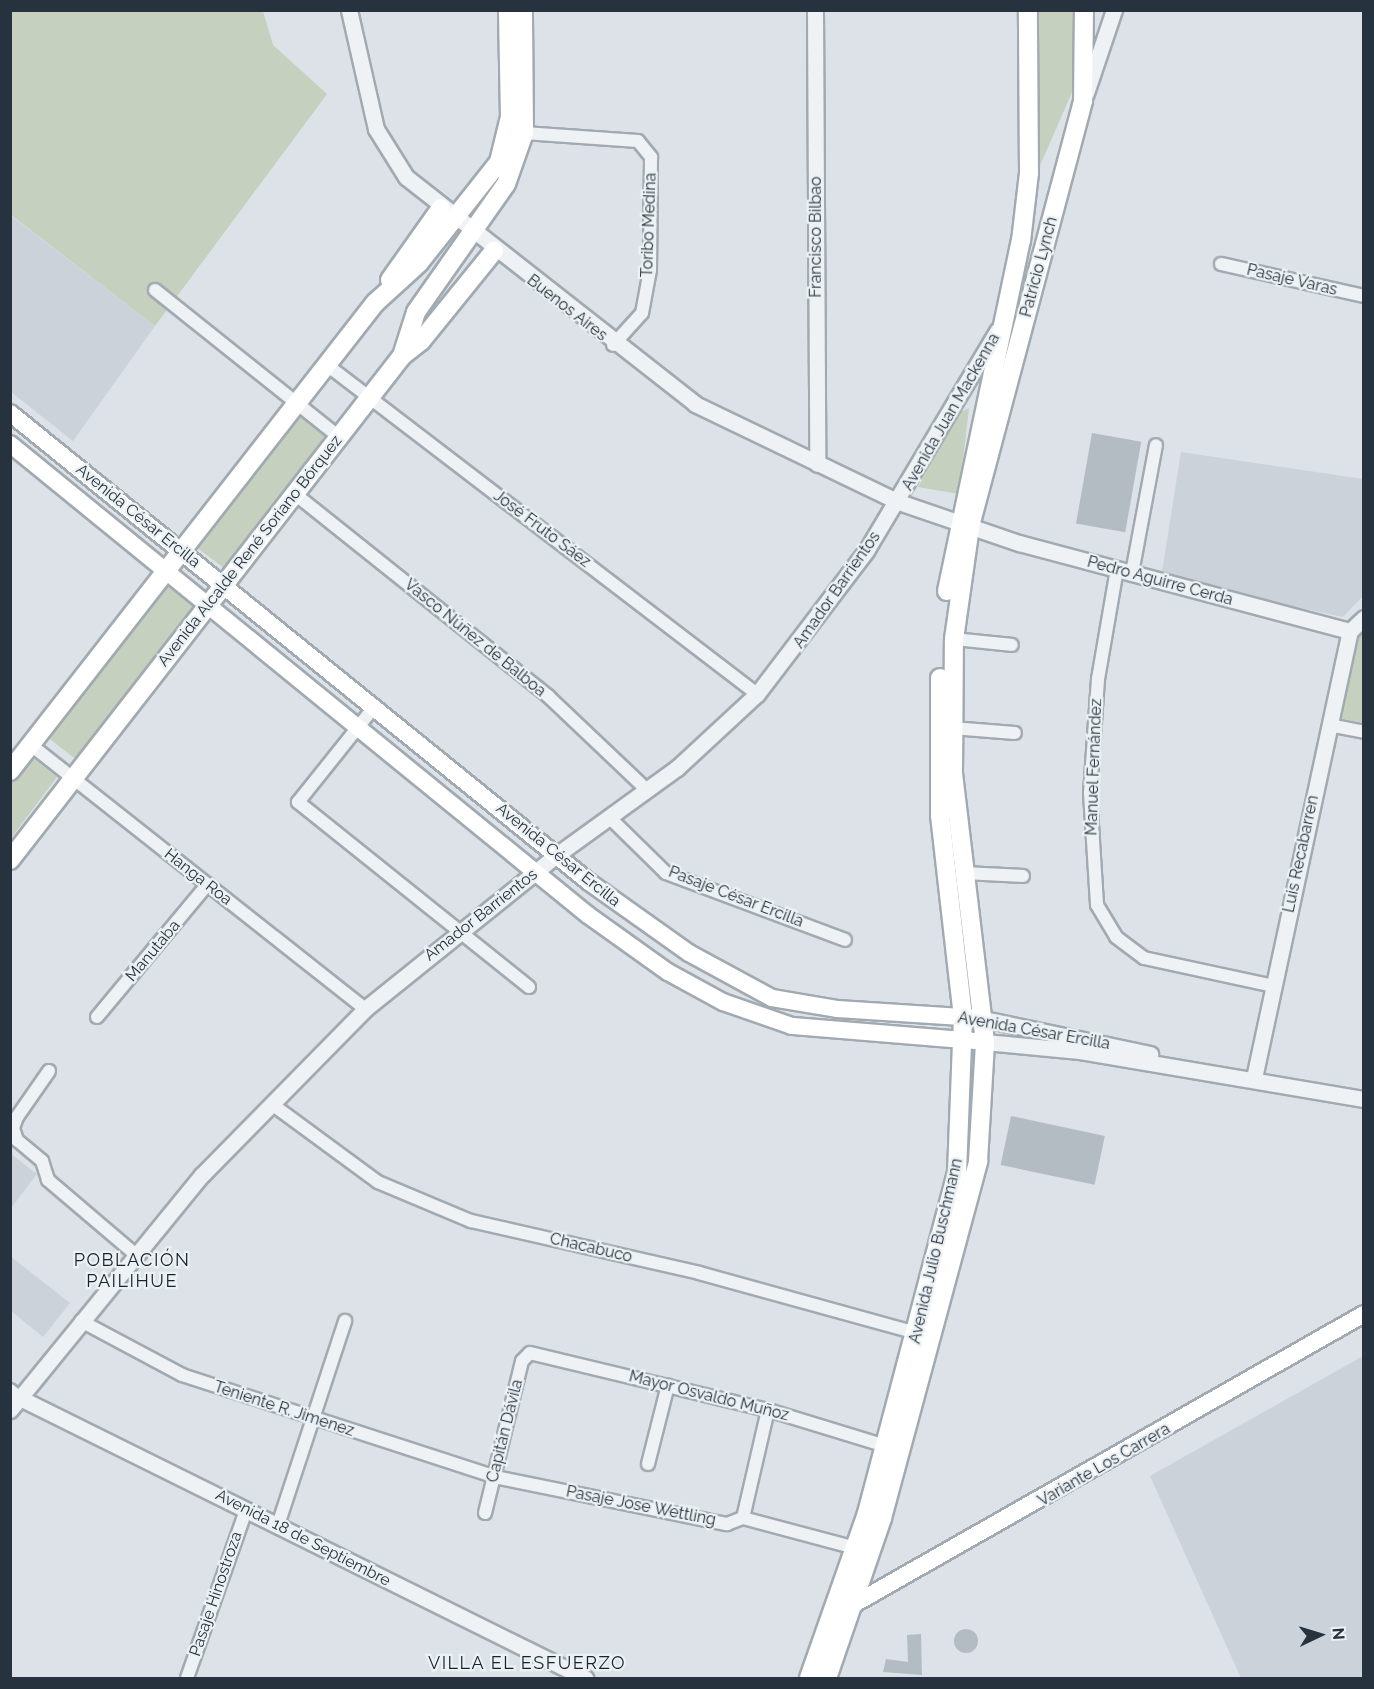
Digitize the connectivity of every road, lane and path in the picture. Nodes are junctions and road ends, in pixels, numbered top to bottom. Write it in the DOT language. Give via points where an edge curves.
graph roads {
  1 [pos="349,10"];
  2 [pos="508,10"];
  3 [pos="524,10"];
  4 [pos="815,10"];
  5 [pos="1028,10"];
  6 [pos="1084,10"];
  7 [pos="1114,10"];
  8 [pos="1083,101"];
  9 [pos="525,133"];
  10 [pos="441,208"];
  11 [pos="456,220"];
  12 [pos="474,234"];
  13 [pos="494,250"];
  14 [pos="1221,264"];
  15 [pos="155,290"];
  16 [pos="1364,296"];
  17 [pos="375,303"];
  18 [pos="1003,322"];
  19 [pos="614,345"];
  20 [pos="402,356"];
  21 [pos="327,365"];
  22 [pos="370,397"];
  23 [pos="298,402"];
  24 [pos="10,413"];
  25 [pos="339,437"];
  26 [pos="1156,445"];
  27 [pos="12,450"];
  28 [pos="817,464"];
  29 [pos="295,494"];
  30 [pos="899,502"];
  31 [pos="961,526"];
  32 [pos="182,551"];
  33 [pos="1117,569"];
  34 [pos="167,570"];
  35 [pos="1132,573"];
  36 [pos="224,584"];
  37 [pos="209,604"];
  38 [pos="1364,618"];
  39 [pos="1350,631"];
  40 [pos="954,639"];
  41 [pos="1012,645"];
  42 [pos="758,694"];
  43 [pos="375,706"];
  44 [pos="1329,724"];
  45 [pos="360,725"];
  46 [pos="952,728"];
  47 [pos="1364,732"];
  48 [pos="1015,733"];
  49 [pos="18,756"];
  50 [pos="73,779"];
  51 [pos="647,790"];
  52 [pos="609,817"];
  53 [pos="558,854"];
  54 [pos="10,860"];
  55 [pos="539,871"];
  56 [pos="965,873"];
  57 [pos="1023,876"];
  58 [pos="208,884"];
  59 [pos="460,930"];
  60 [pos="664,938"];
  61 [pos="844,940"];
  62 [pos="651,961"];
  63 [pos="1273,986"];
  64 [pos="529,987"];
  65 [pos="772,998"];
  66 [pos="365,1009"];
  67 [pos="868,1010"];
  68 [pos="754,1015"];
  69 [pos="98,1017"];
  70 [pos="963,1017"];
  71 [pos="984,1019"];
  72 [pos="855,1033"];
  73 [pos="963,1041"];
  74 [pos="985,1042"];
  75 [pos="49,1071"];
  76 [pos="1210,1071"];
  77 [pos="1254,1078"];
  78 [pos="1364,1099"];
  79 [pos="273,1105"];
  80 [pos="135,1254"];
  81 [pos="1364,1314"];
  82 [pos="81,1321"];
  83 [pos="345,1321"];
  84 [pos="926,1336"];
  85 [pos="530,1353"];
  86 [pos="668,1385"];
  87 [pos="15,1394"];
  88 [pos="10,1410"];
  89 [pos="768,1410"];
  90 [pos="312,1419"];
  91 [pos="886,1446"];
  92 [pos="648,1464"];
  93 [pos="495,1477"];
  94 [pos="246,1510"];
  95 [pos="485,1513"];
  96 [pos="743,1518"];
  97 [pos="278,1525"];
  98 [pos="856,1548"];
  99 [pos="848,1601"];
  100 [pos="187,1678"];
  101 [pos="585,1678"];
  102 [pos="809,1678"];
  103 [pos="827,1678"];
  1 -- 10 [label="street, Buenos Aires" via="376,129 387,154"];
  2 -- 11 [label="main road" via="507,138 499,162"];
  3 -- 9 [label="main road, Avenida Alcalde René Soriano Bórquez"];
  4 -- 28 [label="street, Francisco Bilbao"];
  5 -- 18 [label="main road, Avenida Juan Mackenna" via="1029,173 1021,241"];
  6 -- 8 [label="main road"];
  7 -- 8 [label="street, Patricio Lynch"];
  8 -- 31 [label="main road, Patricio Lynch"];
  9 -- 12 [label="main road, Avenida Alcalde René Soriano Bórquez" via="515,166"];
  9 -- 19 [label="street, Toribo Medina" via="638,141 651,157 650,270 642,313"];
  10 -- 11 [label="street, Buenos Aires"];
  10 -- 17 [label="main road"];
  11 -- 12 [label="street, Buenos Aires"];
  11 -- 17 [label="main road"];
  12 -- 13 [label="street, Buenos Aires"];
  12 -- 20 [label="main road, Avenida Alcalde René Soriano Bórquez" via="416,312"];
  13 -- 19 [label="street, Buenos Aires"];
  13 -- 20 [label="main road" via="421,341"];
  14 -- 16 [label="street, Pasaje Varas"];
  15 -- 23 [label="street"];
  17 -- 21 [label="main road"];
  18 -- 30 [label="street, Avenida Juan Mackenna"];
  18 -- 31 [label="main road, Avenida Juan Mackenna"];
  19 -- 28 [label="street, Buenos Aires" via="695,404"];
  20 -- 22 [label="main road, Avenida Alcalde René Soriano Bórquez"];
  21 -- 22 [label="street, José Fruto Sáez"];
  21 -- 23 [label="main road"];
  22 -- 25 [label="main road, Avenida Alcalde René Soriano Bórquez"];
  22 -- 42 [label="street, José Fruto Sáez"];
  23 -- 25 [label="street"];
  23 -- 32 [label="main road"];
  24 -- 32 [label="main road, Avenida César Ercilla"];
  25 -- 29 [label="main road, Avenida Alcalde René Soriano Bórquez"];
  26 -- 35 [label="street"];
  27 -- 34 [label="main road, Avenida César Ercilla"];
  28 -- 30 [label="street, Buenos Aires"];
  29 -- 36 [label="main road, Avenida Alcalde René Soriano Bórquez"];
  29 -- 51 [label="street, Vasco Núñez de Balboa" via="549,697"];
  30 -- 31 [label="street, Buenos Aires" via="915,515"];
  30 -- 42 [label="street, Amador Barrientos" via="815,624"];
  31 -- 33 [label="street, Pedro Aguirre Cerda"];
  31 -- 40 [label="main road, Avenida Julio Buschmann"];
  31 -- 70 [label="main road, Avenida Julio Buschmann" via="942,641 938,768"];
  32 -- 34 [label="main road"];
  32 -- 36 [label="main road, Avenida César Ercilla"];
  33 -- 35 [label="street, Pedro Aguirre Cerda"];
  33 -- 63 [label="street, Manuel Fernández" via="1098,680 1090,793 1097,905 1116,937 1144,958"];
  34 -- 37 [label="main road, Avenida César Ercilla"];
  34 -- 49 [label="main road"];
  35 -- 39 [label="street, Pedro Aguirre Cerda"];
  36 -- 37 [label="main road, Avenida Alcalde René Soriano Bórquez"];
  36 -- 43 [label="main road, Avenida César Ercilla"];
  37 -- 45 [label="main road, Avenida César Ercilla"];
  37 -- 50 [label="main road, Avenida Alcalde René Soriano Bórquez"];
  38 -- 39 [label="street"];
  39 -- 44 [label="street, Luis Recabarren"];
  40 -- 41 [label="street"];
  40 -- 46 [label="main road, Avenida Julio Buschmann"];
  42 -- 51 [label="street, Amador Barrientos"];
  43 -- 45 [label="street"];
  43 -- 53 [label="main road, Avenida César Ercilla"];
  44 -- 47 [label="street"];
  44 -- 63 [label="street, Luis Recabarren"];
  45 -- 55 [label="main road, Avenida César Ercilla"];
  45 -- 59 [label="street" via="298,802"];
  46 -- 48 [label="street"];
  46 -- 56 [label="main road, Avenida Julio Buschmann"];
  49 -- 50 [label="street, Hanga Roa"];
  50 -- 54 [label="main road, Avenida Alcalde René Soriano Bórquez"];
  50 -- 58 [label="street, Hanga Roa"];
  51 -- 52 [label="street, Amador Barrientos"];
  52 -- 53 [label="street, Amador Barrientos"];
  52 -- 61 [label="street, Pasaje César Ercilla" via="666,873"];
  53 -- 55 [label="street, Amador Barrientos"];
  53 -- 60 [label="main road, Avenida César Ercilla"];
  55 -- 59 [label="street, Amador Barrientos"];
  55 -- 62 [label="main road, Avenida César Ercilla"];
  56 -- 57 [label="street"];
  56 -- 71 [label="main road, Avenida Julio Buschmann"];
  58 -- 66 [label="street, Hanga Roa"];
  58 -- 69 [label="street, Manutaba"];
  59 -- 64 [label="street"];
  59 -- 66 [label="street, Amador Barrientos"];
  60 -- 62 [label="main road" via="664,956"];
  60 -- 65 [label="main road, Avenida César Ercilla"];
  62 -- 68 [label="main road, Avenida César Ercilla"];
  63 -- 77 [label="street, Luis Recabarren"];
  65 -- 67 [label="main road, Avenida César Ercilla"];
  65 -- 68 [label="main road"];
  66 -- 79 [label="street, Amador Barrientos"];
  67 -- 70 [label="main road, Avenida César Ercilla"];
  67 -- 72 [label="main road"];
  68 -- 72 [label="main road, Avenida César Ercilla"];
  70 -- 71 [label="main road, Avenida César Ercilla"];
  70 -- 73 [label="main road, Avenida Julio Buschmann"];
  71 -- 74 [label="main road, Avenida Julio Buschmann"];
  71 -- 76 [label="street, Avenida César Ercilla" via="1132,1049"];
  72 -- 73 [label="main road, Avenida César Ercilla"];
  73 -- 74 [label="main road, Avenida César Ercilla"];
  73 -- 84 [label="main road, Avenida Julio Buschmann" via="957,1173"];
  74 -- 76 [label="street, Avenida César Ercilla"];
  74 -- 84 [label="main road, Avenida Julio Buschmann" via="978,1161"];
  75 -- 80 [label="street" via="17,1117 13,1128 17,1140 42,1161 48,1180"];
  76 -- 77 [label="street, Avenida César Ercilla"];
  77 -- 78 [label="street, Avenida César Ercilla"];
  79 -- 80 [label="street, Amador Barrientos" via="202,1175"];
  79 -- 84 [label="street, Chacabuco" via="378,1182 471,1221 699,1273"];
  80 -- 82 [label="street, Amador Barrientos"];
  81 -- 99 [label="main road, Variante Los Carrera"];
  82 -- 87 [label="street, Amador Barrientos"];
  82 -- 90 [label="street, Teniente R. Jimenez" via="182,1375"];
  83 -- 90 [label="street"];
  84 -- 91 [label="main road, Avenida Julio Buschmann"];
  84 -- 99 [label="main road, Avenida Julio Buschmann"];
  85 -- 86 [label="street, Mayor Osvaldo Muñoz"];
  85 -- 93 [label="street, Capitán Dávila" via="522,1361"];
  86 -- 89 [label="street, Mayor Osvaldo Muñoz"];
  86 -- 92 [label="street"];
  87 -- 88 [label="street, Amador Barrientos"];
  87 -- 94 [label="street, Avenida 18 de Septiembre"];
  89 -- 91 [label="street, Mayor Osvaldo Muñoz"];
  89 -- 96 [label="street"];
  90 -- 93 [label="street, Teniente R. Jimenez"];
  90 -- 97 [label="street"];
  91 -- 98 [label="main road, Avenida Julio Buschmann"];
  93 -- 95 [label="street, Capitán Dávila"];
  93 -- 96 [label="street, Pasaje Jose Wettling" via="727,1524"];
  94 -- 97 [label="street, Avenida 18 de Septiembre"];
  94 -- 100 [label="street, Pasaje Hinostroza"];
  96 -- 98 [label="street, Pasaje Jose Wettling"];
  97 -- 101 [label="street, Avenida 18 de Septiembre"];
  98 -- 99 [label="main road, Avenida Julio Buschmann"];
  99 -- 102 [label="main road, Avenida Julio Buschmann"];
  99 -- 103 [label="main road, Avenida Julio Buschmann"];
}
